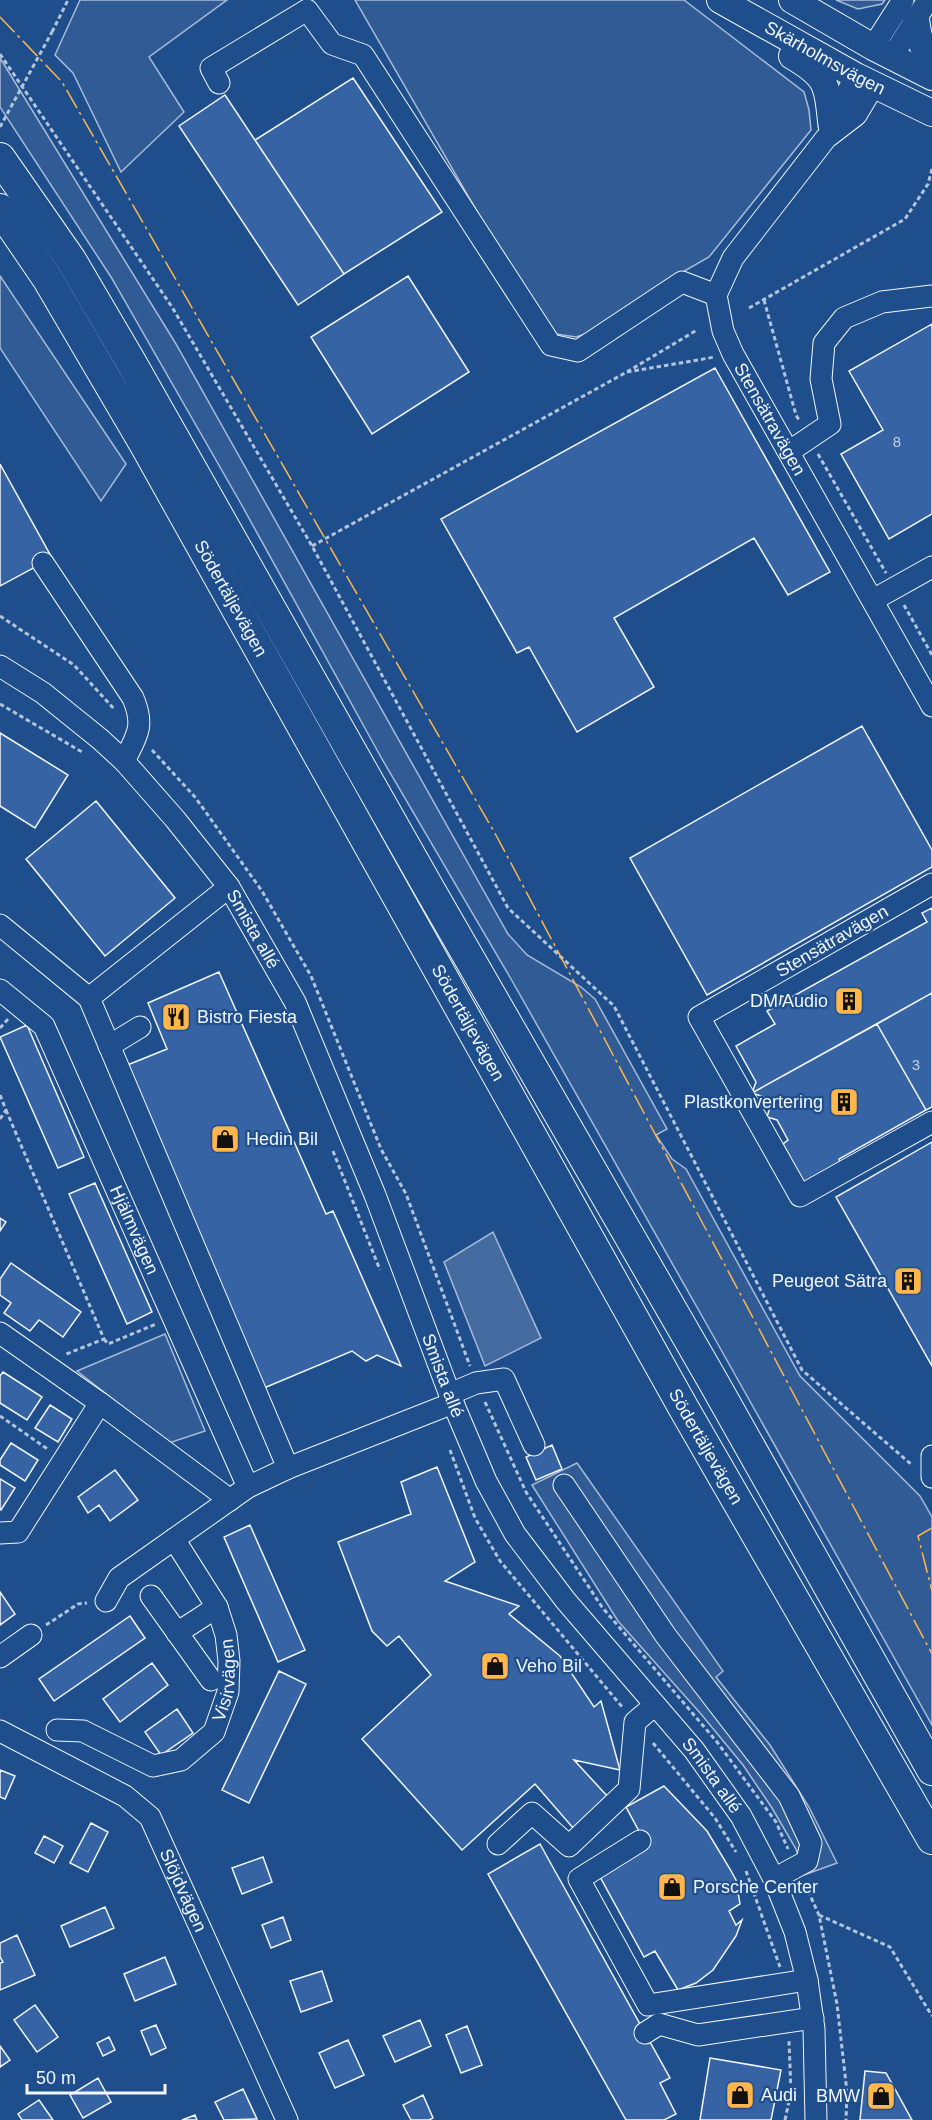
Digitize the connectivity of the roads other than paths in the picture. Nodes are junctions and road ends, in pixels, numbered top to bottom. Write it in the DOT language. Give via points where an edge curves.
graph roads {
  1 [pos="720,0"];
  2 [pos="792,0"];
  3 [pos="915,6"];
  4 [pos="742,12"];
  5 [pos="882,52"];
  6 [pos="932,58"];
  7 [pos="932,77"];
  8 [pos="866,80"];
  9 [pos="219,83"];
  10 [pos="932,113"];
  11 [pos="828,130"];
  12 [pos="0,158"];
  13 [pos="0,209"];
  14 [pos="716,295"];
  15 [pos="932,296"];
  16 [pos="790,451"];
  17 [pos="43,563"];
  18 [pos="931,571"];
  19 [pos="873,600"];
  20 [pos="0,666"];
  21 [pos="932,706"];
  22 [pos="124,761"];
  23 [pos="932,885"];
  24 [pos="229,887"];
  25 [pos="0,925"];
  26 [pos="0,990"];
  27 [pos="89,998"];
  28 [pos="140,1027"];
  29 [pos="109,1046"];
  30 [pos="932,1122"];
  31 [pos="0,1333"];
  32 [pos="452,1398"];
  33 [pos="100,1403"];
  34 [pos="534,1445"];
  35 [pos="288,1468"];
  36 [pos="564,1485"];
  37 [pos="248,1487"];
  38 [pos="230,1500"];
  39 [pos="0,1533"];
  40 [pos="174,1539"];
  41 [pos="151,1596"];
  42 [pos="106,1601"];
  43 [pos="217,1606"];
  44 [pos="177,1633"];
  45 [pos="31,1635"];
  46 [pos="0,1657"];
  47 [pos="211,1680"];
  48 [pos="655,1705"];
  49 [pos="57,1730"];
  50 [pos="0,1731"];
  51 [pos="932,1770"];
  52 [pos="932,1839"];
  53 [pos="640,1841"];
  54 [pos="498,1844"];
  55 [pos="774,1879"];
  56 [pos="807,1980"];
  57 [pos="813,2018"];
  58 [pos="645,2033"];
  59 [pos="287,2120"];
  60 [pos="816,2120"];
  1 -- 4 [label="main road, Skärholmsvägen"];
  2 -- 5 [label="main road, Skärholmsvägen"];
  3 -- 5 [label="street"];
  3 -- 6 [label="main road" via="918,40"];
  4 -- 8 [label="main road, Skärholmsvägen"];
  4 -- 11 [label="main road" via="775,45 819,75 828,91"];
  5 -- 7 [label="main road, Skärholmsvägen"];
  5 -- 8 [label="main road"];
  8 -- 10 [label="main road, Skärholmsvägen"];
  8 -- 11 [label="street" via="856,115"];
  9 -- 14 [label="street" via="211,68 307,10 332,44 363,55 551,345 578,351 682,282"];
  11 -- 14 [label="street" via="733,258"];
  12 -- 51 [label="highway, Södertäljevägen" via="71,260 131,362"];
  13 -- 52 [label="highway, Södertäljevägen" via="47,278 145,445 683,1407"];
  14 -- 16 [label="street, Stensätravägen" via="723,331 733,354"];
  15 -- 16 [label="street" via="882,302 844,318 824,343 821,380 830,424"];
  16 -- 19 [label="street, Stensätravägen"];
  17 -- 22 [label="street" via="139,712 138,735"];
  18 -- 19 [label="street"];
  19 -- 21 [label="street, Stensätravägen"];
  20 -- 22 [label="street, Smista allé" via="44,693"];
  22 -- 24 [label="street, Smista allé"];
  23 -- 30 [label="street, Stensätravägen" via="699,1017 800,1196"];
  24 -- 27 [label="street"];
  24 -- 32 [label="street, Smista allé" via="295,1002 375,1195"];
  25 -- 27 [label="street"];
  26 -- 37 [label="street, Hjälmvägen" via="44,1026"];
  27 -- 29 [label="street"];
  28 -- 29 [label="street"];
  29 -- 35 [label="street"];
  31 -- 33 [label="street"];
  32 -- 34 [label="street" via="476,1383 504,1378"];
  32 -- 35 [label="street"];
  32 -- 48 [label="street, Smista allé" via="486,1481 516,1534 566,1601"];
  33 -- 38 [label="street"];
  33 -- 39 [label="street" via="18,1532"];
  35 -- 37 [label="street"];
  36 -- 55 [label="street" via="666,1636 789,1796 811,1843 807,1861"];
  37 -- 38 [label="street"];
  38 -- 40 [label="street"];
  40 -- 42 [label="street" via="119,1578"];
  40 -- 43 [label="street, Visirvägen"];
  41 -- 44 [label="street"];
  43 -- 44 [label="street"];
  43 -- 49 [label="street, Visirvägen" via="226,1635 228,1692 214,1732 181,1760 153,1766 83,1731"];
  44 -- 47 [label="street"];
  45 -- 46 [label="street"];
  48 -- 54 [label="street" via="635,1722 629,1789 569,1846 532,1813"];
  48 -- 55 [label="street, Smista allé" via="694,1750 741,1816"];
  50 -- 59 [label="street, Slöjdvägen" via="125,1796 150,1817"];
  53 -- 56 [label="street" via="579,1879 648,2005"];
  55 -- 56 [label="street, Smista allé" via="795,1932"];
  56 -- 57 [label="street, Smista allé"];
  57 -- 58 [label="street" via="698,2035 659,2024"];
  57 -- 60 [label="street, Smista allé"];
}
